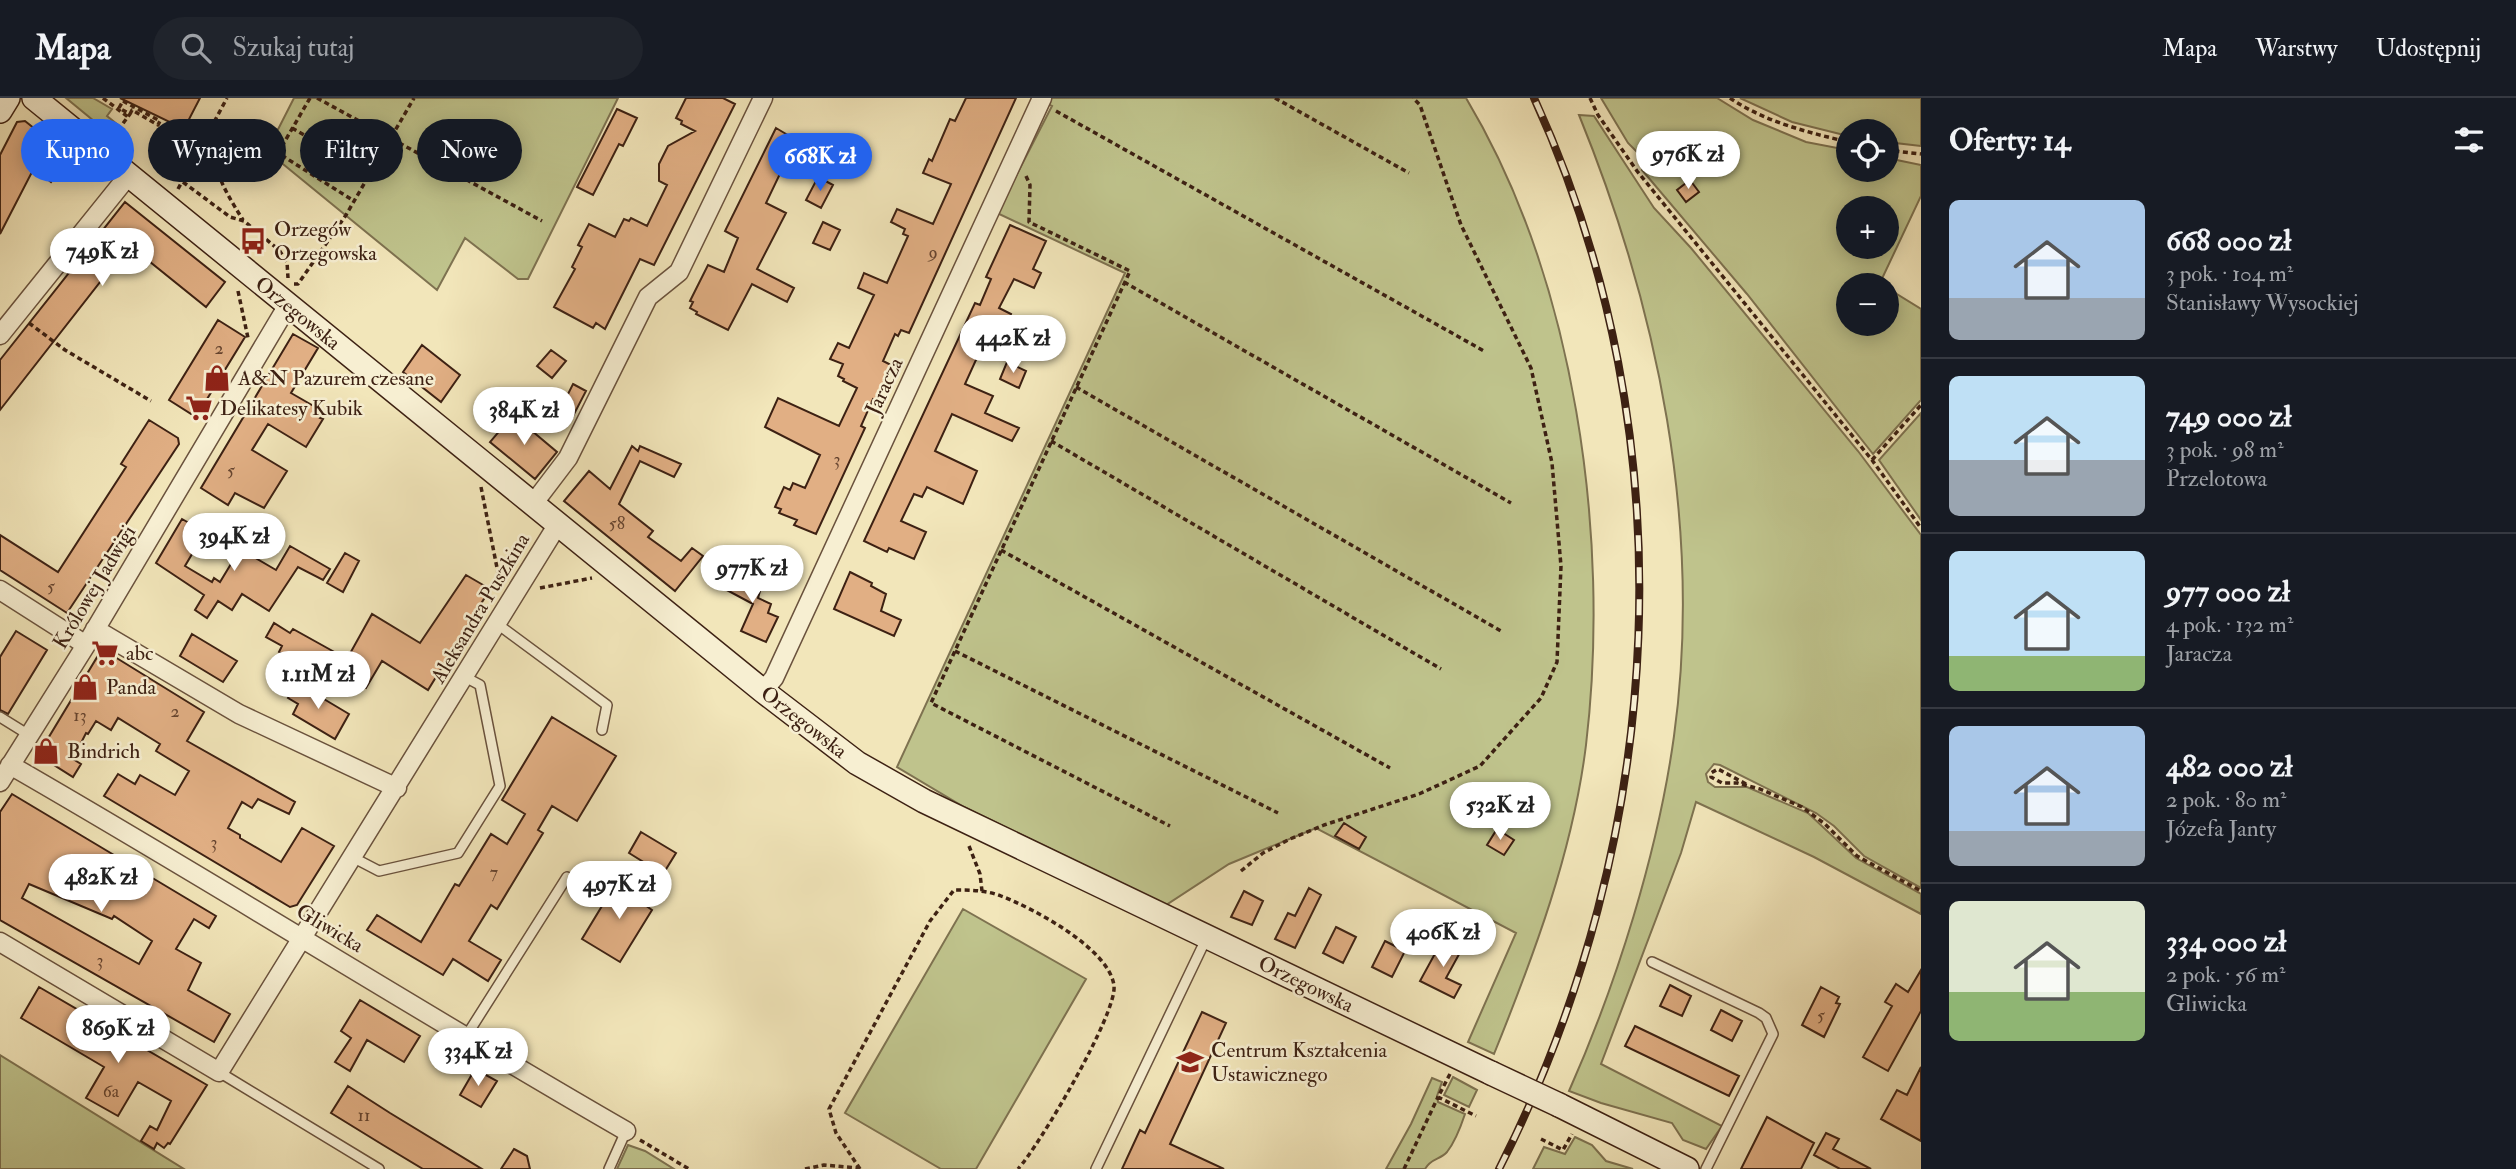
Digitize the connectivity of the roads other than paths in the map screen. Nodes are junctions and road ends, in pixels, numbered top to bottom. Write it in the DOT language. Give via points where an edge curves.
graph roads {
  1 [pos="8,98"];
  2 [pos="34,98"];
  3 [pos="763,98"];
  4 [pos="1048,104"];
  5 [pos="0,111"];
  6 [pos="59,119"];
  7 [pos="134,180"];
  8 [pos="123,182"];
  9 [pos="288,294"];
  10 [pos="0,334"];
  11 [pos="533,504"];
  12 [pos="558,524"];
  13 [pos="0,590"];
  14 [pos="496,624"];
  15 [pos="91,637"];
  16 [pos="465,677"];
  17 [pos="763,691"];
  18 [pos="0,717"];
  19 [pos="602,730"];
  20 [pos="29,735"];
  21 [pos="10,765"];
  22 [pos="0,782"];
  23 [pos="397,788"];
  24 [pos="354,858"];
  25 [pos="568,877"];
  26 [pos="1207,937"];
  27 [pos="303,938"];
  28 [pos="0,942"];
  29 [pos="1652,962"];
  30 [pos="465,1038"];
  31 [pos="219,1072"];
  32 [pos="626,1131"];
  33 [pos="379,1169"];
  34 [pos="609,1169"];
  35 [pos="1096,1169"];
  36 [pos="1687,1169"];
  37 [pos="1706,1169"];
  1 -- 5 [label="street"];
  2 -- 6 [label="street, Orzegowska"];
  3 -- 11 [label="street" via="679,272 648,297 568,458"];
  4 -- 17 [label="street, Jaracza" via="1012,163 774,678"];
  7 -- 9 [label="street, Orzegowska"];
  8 -- 10 [label="street"];
  9 -- 11 [label="street, Orzegowska"];
  9 -- 15 [label="street, Królowej Jadwigi"];
  11 -- 12 [label="street, Orzegowska"];
  12 -- 14 [label="street, Aleksandra Puszkina"];
  12 -- 17 [label="street, Orzegowska"];
  13 -- 15 [label="street"];
  14 -- 16 [label="street, Aleksandra Puszkina"];
  14 -- 19 [label="lane" via="607,705"];
  15 -- 20 [label="street, Królowej Jadwigi"];
  15 -- 23 [label="street" via="239,714"];
  16 -- 23 [label="street, Aleksandra Puszkina"];
  16 -- 24 [label="lane" via="480,685 500,786 458,853 379,871"];
  17 -- 26 [label="street, Orzegowska" via="890,783"];
  18 -- 20 [label="lane"];
  20 -- 21 [label="street, Królowej Jadwigi"];
  21 -- 22 [label="street, Królowej Jadwigi"];
  21 -- 27 [label="street, Gliwicka"];
  23 -- 24 [label="street, Aleksandra Puszkina"];
  24 -- 27 [label="street, Aleksandra Puszkina"];
  25 -- 30 [label="lane"];
  26 -- 35 [label="lane"];
  26 -- 36 [label="street, Orzegowska, bridge"];
  27 -- 30 [label="street, Gliwicka"];
  27 -- 31 [label="street, Aleksandra Puszkina"];
  28 -- 31 [label="street"];
  29 -- 37 [label="lane" via="1759,1013 1771,1026 1773,1034"];
  30 -- 32 [label="street, Gliwicka"];
  31 -- 33 [label="lane"];
  32 -- 34 [label="lane"];
}
